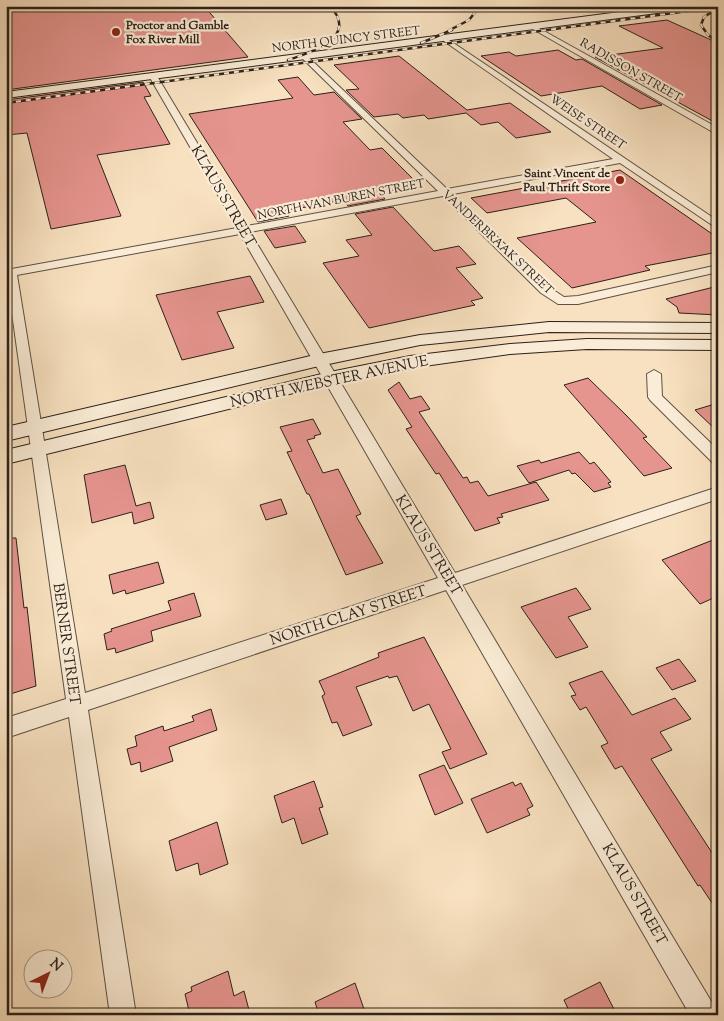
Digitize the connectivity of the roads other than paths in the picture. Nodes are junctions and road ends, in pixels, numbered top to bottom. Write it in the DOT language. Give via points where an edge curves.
graph roads {
  1 [pos="688,6"];
  2 [pos="534,27"];
  3 [pos="443,38"];
  4 [pos="306,56"];
  5 [pos="153,76"];
  6 [pos="6,95"];
  7 [pos="718,132"];
  8 [pos="621,160"];
  9 [pos="445,192"];
  10 [pos="718,226"];
  11 [pos="244,230"];
  12 [pos="718,268"];
  13 [pos="9,274"];
  14 [pos="718,328"];
  15 [pos="718,345"];
  16 [pos="319,360"];
  17 [pos="654,374"];
  18 [pos="330,378"];
  19 [pos="36,427"];
  20 [pos="6,434"];
  21 [pos="39,449"];
  22 [pos="6,458"];
  23 [pos="718,459"];
  24 [pos="718,493"];
  25 [pos="450,582"];
  26 [pos="76,705"];
  27 [pos="6,728"];
  28 [pos="123,1015"];
  29 [pos="705,1015"];
  1 -- 2 [label="main road, NORTH QUINCY STREET"];
  2 -- 3 [label="main road, NORTH QUINCY STREET"];
  2 -- 7 [label="street, RADISSON STREET"];
  3 -- 4 [label="main road, NORTH QUINCY STREET"];
  3 -- 8 [label="street, WEISE STREET"];
  4 -- 5 [label="main road, NORTH QUINCY STREET"];
  4 -- 9 [label="street, VANDERBRAAK STREET"];
  5 -- 6 [label="main road, NORTH QUINCY STREET"];
  5 -- 11 [label="street, KLAUS STREET"];
  8 -- 9 [label="street, NORTH VAN BUREN STREET"];
  8 -- 10 [label="street, WEISE STREET"];
  9 -- 11 [label="street, NORTH VAN BUREN STREET"];
  9 -- 12 [label="street, VANDERBRAAK STREET" via="545,290 562,301"];
  11 -- 13 [label="street, NORTH VAN BUREN STREET"];
  11 -- 16 [label="street, KLAUS STREET"];
  13 -- 19 [label="street, BERNER STREET"];
  14 -- 16 [label="main road, NORTH WEBSTER AVENUE" via="574,326 524,329 420,340"];
  15 -- 18 [label="main road, NORTH WEBSTER AVENUE" via="614,343 510,349 410,362"];
  16 -- 18 [label="street, KLAUS STREET"];
  16 -- 19 [label="main road, NORTH WEBSTER AVENUE"];
  17 -- 23 [label="street" via="655,397"];
  18 -- 21 [label="main road, NORTH WEBSTER AVENUE"];
  18 -- 25 [label="street, KLAUS STREET"];
  19 -- 20 [label="main road, NORTH WEBSTER AVENUE"];
  19 -- 21 [label="street, BERNER STREET"];
  21 -- 22 [label="main road, NORTH WEBSTER AVENUE"];
  21 -- 26 [label="street, BERNER STREET"];
  24 -- 25 [label="street, NORTH CLAY STREET"];
  25 -- 26 [label="street, NORTH CLAY STREET"];
  25 -- 29 [label="street, KLAUS STREET"];
  26 -- 27 [label="street, NORTH CLAY STREET"];
  26 -- 28 [label="street, BERNER STREET"];
}
